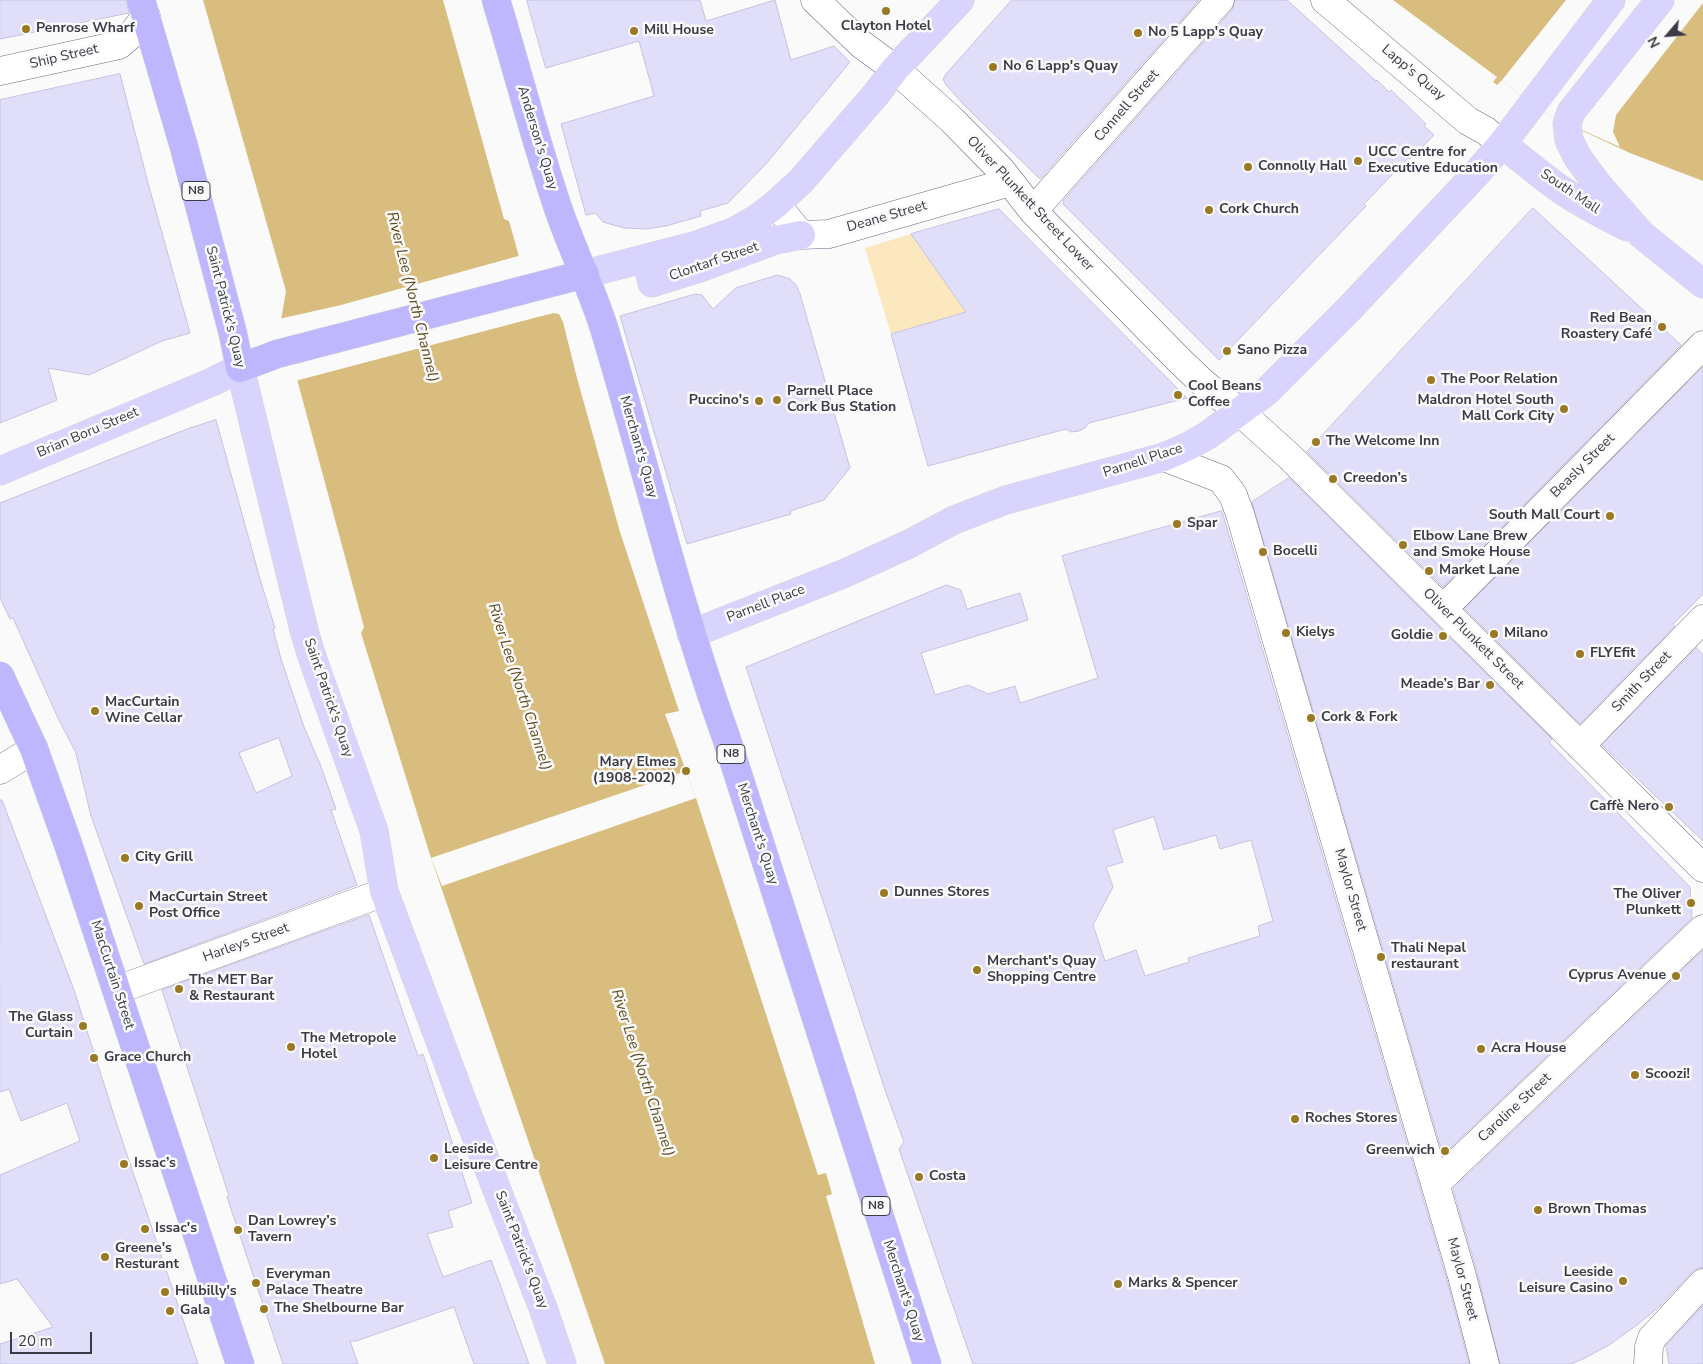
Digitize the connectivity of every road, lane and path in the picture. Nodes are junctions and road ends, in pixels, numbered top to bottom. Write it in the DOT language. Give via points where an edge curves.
graph roads {
  1 [pos="496,0"];
  2 [pos="814,0"];
  3 [pos="960,0"];
  4 [pos="1220,0"];
  5 [pos="1326,0"];
  6 [pos="1611,0"];
  7 [pos="1660,0"];
  8 [pos="143,8"];
  9 [pos="894,69"];
  10 [pos="0,71"];
  11 [pos="1502,144"];
  12 [pos="1010,182"];
  13 [pos="776,204"];
  14 [pos="1033,211"];
  15 [pos="801,235"];
  16 [pos="1642,235"];
  17 [pos="649,271"];
  18 [pos="585,274"];
  19 [pos="1703,284"];
  20 [pos="1703,345"];
  21 [pos="240,368"];
  22 [pos="1240,412"];
  23 [pos="1164,457"];
  24 [pos="0,471"];
  25 [pos="1442,609"];
  26 [pos="1699,632"];
  27 [pos="691,634"];
  28 [pos="0,676"];
  29 [pos="1580,746"];
  30 [pos="34,749"];
  31 [pos="0,770"];
  32 [pos="1703,868"];
  33 [pos="374,896"];
  34 [pos="1703,929"];
  35 [pos="117,990"];
  36 [pos="1435,1184"];
  37 [pos="1703,1283"];
  38 [pos="240,1364"];
  39 [pos="562,1364"];
  40 [pos="926,1364"];
  41 [pos="1485,1364"];
  42 [pos="1648,1364"];
  1 -- 18 [label="highway, Anderson's Quay / N8" via="558,208"];
  2 -- 9 [label="street, Oliver Plunkett Street Lower" via="861,44"];
  3 -- 9 [label="main road"];
  4 -- 14 [label="street, Connell Street"];
  5 -- 11 [label="street, Lapp's Quay" via="1468,121"];
  6 -- 11 [label="main road, Parnell Place"];
  7 -- 16 [label="main road, South Mall" via="1582,96 1567,124 1569,140 1578,158"];
  8 -- 10 [label="street, Ship Street" via="134,32 119,44"];
  8 -- 21 [label="highway, Saint Patrick's Quay / N8" via="184,147"];
  9 -- 12 [label="street, Oliver Plunkett Street Lower" via="952,120"];
  9 -- 13 [label="main road" via="837,141"];
  11 -- 16 [label="main road, South Mall" via="1583,204"];
  11 -- 22 [label="main road, Parnell Place" via="1349,309 1266,392"];
  12 -- 14 [label="street, Oliver Plunkett Street Lower"];
  12 -- 15 [label="street, Deane Street" via="829,234"];
  13 -- 15 [label="street"];
  13 -- 17 [label="main road" via="756,219"];
  14 -- 22 [label="street, Oliver Plunkett Street Lower" via="1178,359"];
  15 -- 17 [label="main road, Clontarf Street" via="776,240 700,268"];
  16 -- 19 [label="main road, South Mall"];
  17 -- 18 [label="main road"];
  18 -- 21 [label="highway" via="282,353"];
  18 -- 27 [label="highway, Merchant's Quay / N8"];
  20 -- 25 [label="street, Beasly Street"];
  21 -- 24 [label="main road, Brian Boru Street"];
  21 -- 39 [label="main road, Saint Patrick's Quay" via="304,630 374,831 384,891"];
  22 -- 23 [label="main road, Parnell Place" via="1190,446"];
  22 -- 25 [label="street, Oliver Plunkett Street"];
  23 -- 27 [label="main road, Parnell Place" via="1006,500 954,520 843,574"];
  23 -- 36 [label="street, Maylor Street" via="1221,479 1240,514"];
  25 -- 29 [label="street, Oliver Plunkett Street"];
  26 -- 29 [label="street, Smith Street"];
  27 -- 40 [label="highway, Merchant's Quay / N8"];
  28 -- 30 [label="highway, MacCurtain Street"];
  29 -- 32 [label="street, Oliver Plunkett Street"];
  30 -- 31 [label="street"];
  30 -- 35 [label="highway, MacCurtain Street"];
  33 -- 35 [label="street, Harleys Street"];
  34 -- 36 [label="street, Caroline Street"];
  35 -- 38 [label="highway, MacCurtain Street"];
  36 -- 41 [label="street, Maylor Street"];
  37 -- 42 [label="street" via="1652,1338"];
}
